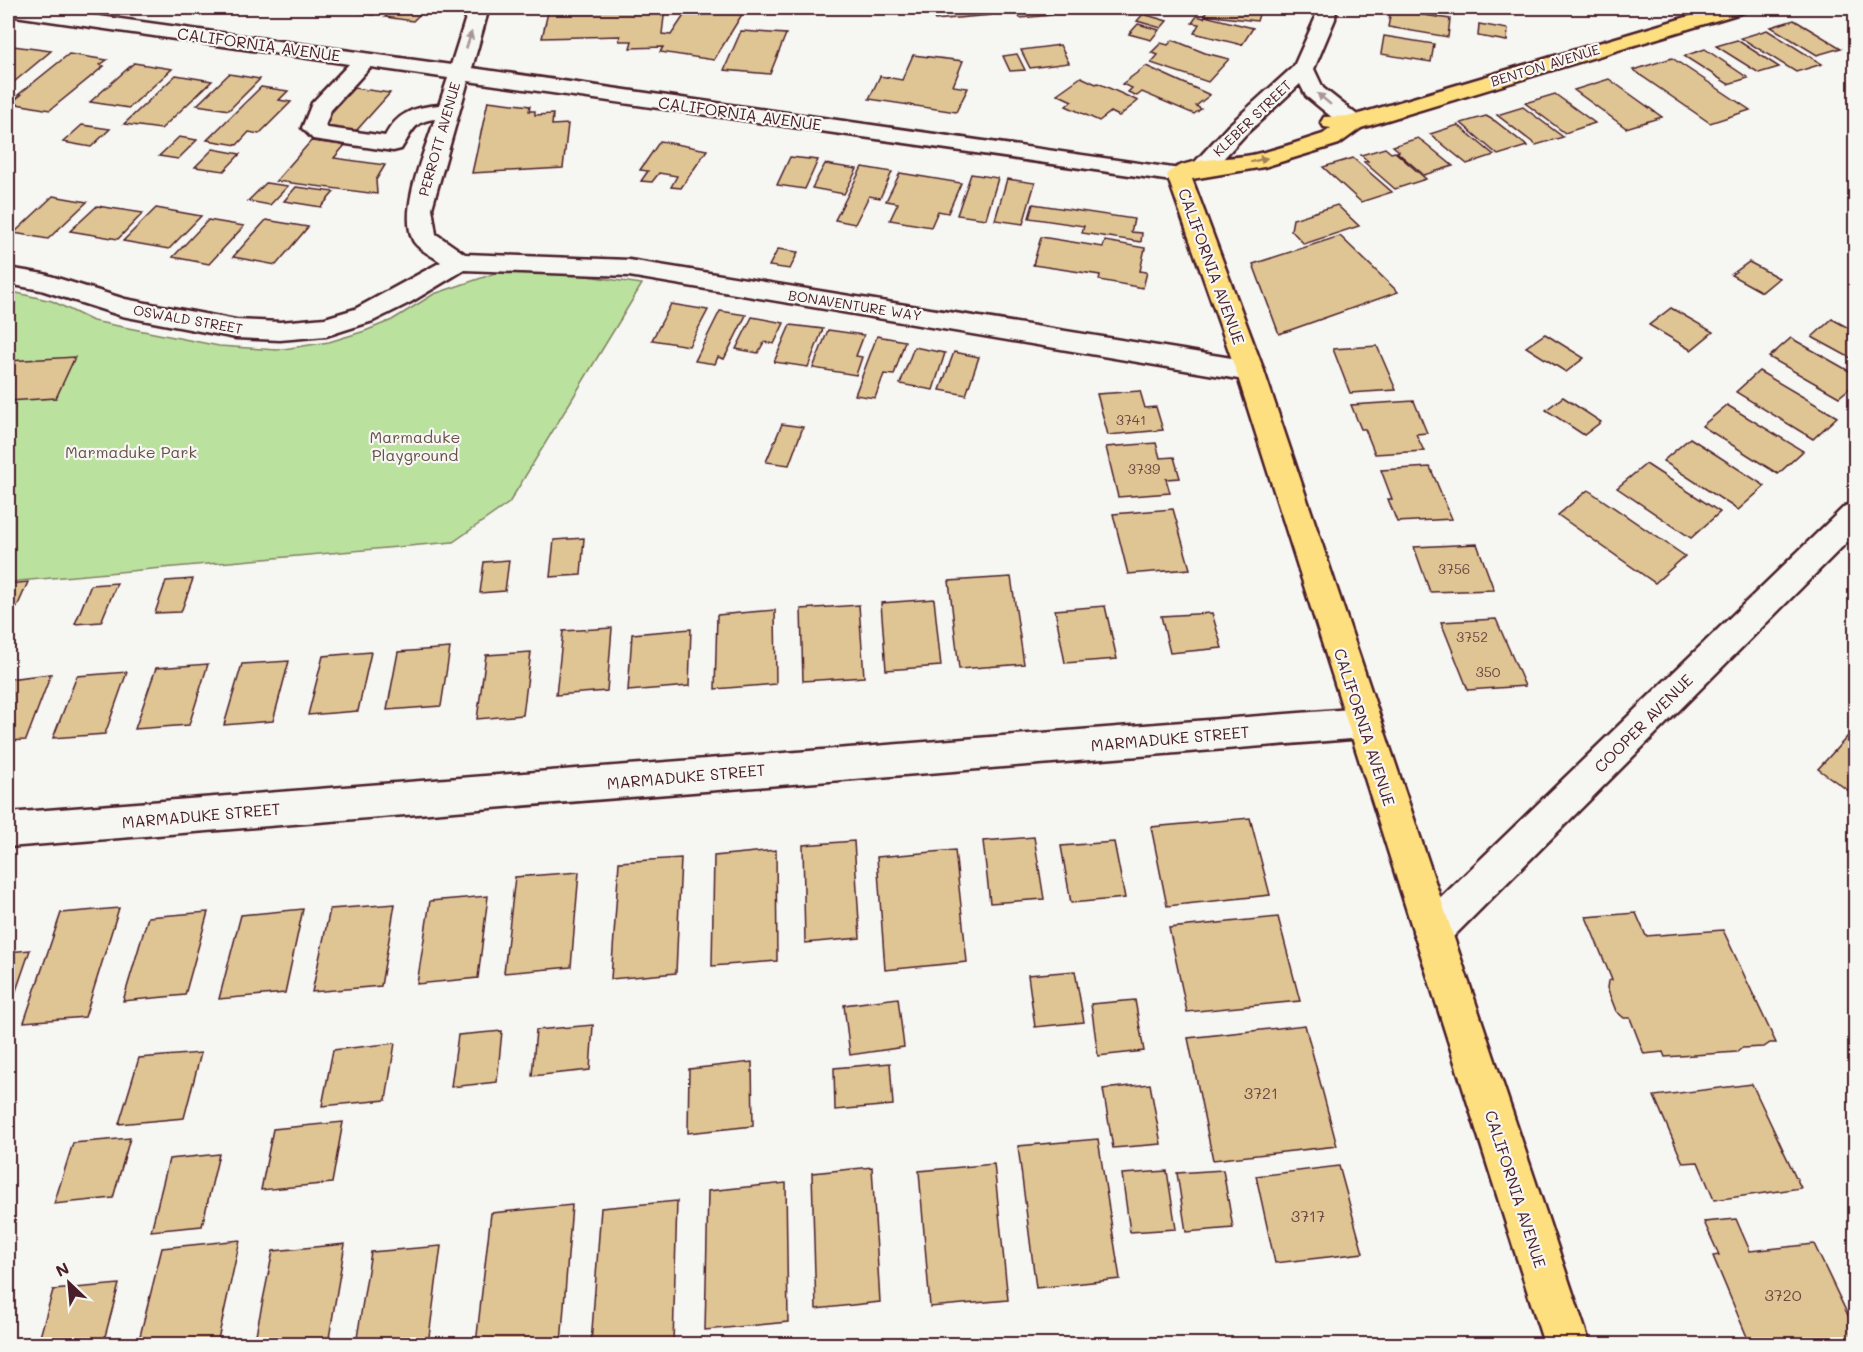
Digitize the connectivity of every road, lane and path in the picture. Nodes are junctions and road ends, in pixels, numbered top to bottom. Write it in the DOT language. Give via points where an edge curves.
graph roads {
  1 [pos="153,8"];
  2 [pos="479,8"];
  3 [pos="1326,8"];
  4 [pos="1737,8"];
  5 [pos="8,9"];
  6 [pos="1701,12"];
  7 [pos="141,27"];
  8 [pos="364,60"];
  9 [pos="1303,69"];
  10 [pos="458,73"];
  11 [pos="447,111"];
  12 [pos="1312,122"];
  13 [pos="1353,123"];
  14 [pos="1260,138"];
  15 [pos="1190,171"];
  16 [pos="459,262"];
  17 [pos="8,276"];
  18 [pos="1250,370"];
  19 [pos="1856,514"];
  20 [pos="1364,723"];
  21 [pos="8,830"];
  22 [pos="1432,932"];
  23 [pos="1567,1344"];
  1 -- 7 [label="street"];
  10 -- 2 [label="street, PERROTT AVENUE, one-way"];
  3 -- 9 [label="street, KLEBER STREET"];
  4 -- 6 [label="main road, BENTON AVENUE"];
  5 -- 7 [label="street, CALIFORNIA AVENUE"];
  6 -- 13 [label="main road, BENTON AVENUE"];
  7 -- 8 [label="street, CALIFORNIA AVENUE"];
  8 -- 10 [label="street, CALIFORNIA AVENUE"];
  8 -- 11 [label="street" via="320,108 313,128 321,134 393,144 399,126 419,112"];
  13 -- 9 [label="street, KLEBER STREET, one-way" via="1314,91"];
  9 -- 15 [label="street, KLEBER STREET"];
  10 -- 11 [label="street, PERROTT AVENUE"];
  10 -- 15 [label="street, CALIFORNIA AVENUE"];
  11 -- 16 [label="street, PERROTT AVENUE" via="420,208 424,237"];
  12 -- 13 [label="main road, BENTON AVENUE"];
  15 -- 13 [label="main road, BENTON AVENUE, one-way" via="1267,159 1331,139"];
  14 -- 15 [label="main road" via="1239,144"];
  15 -- 18 [label="main road, CALIFORNIA AVENUE"];
  16 -- 17 [label="street, OSWALD STREET" via="364,315 326,327 280,331 236,329 122,308 44,282"];
  16 -- 18 [label="street, BONAVENTURE WAY" via="629,268"];
  18 -- 20 [label="main road, CALIFORNIA AVENUE"];
  19 -- 22 [label="street, COOPER AVENUE"];
  20 -- 21 [label="street, MARMADUKE STREET"];
  20 -- 22 [label="main road, CALIFORNIA AVENUE"];
  22 -- 23 [label="main road, CALIFORNIA AVENUE"];
}
